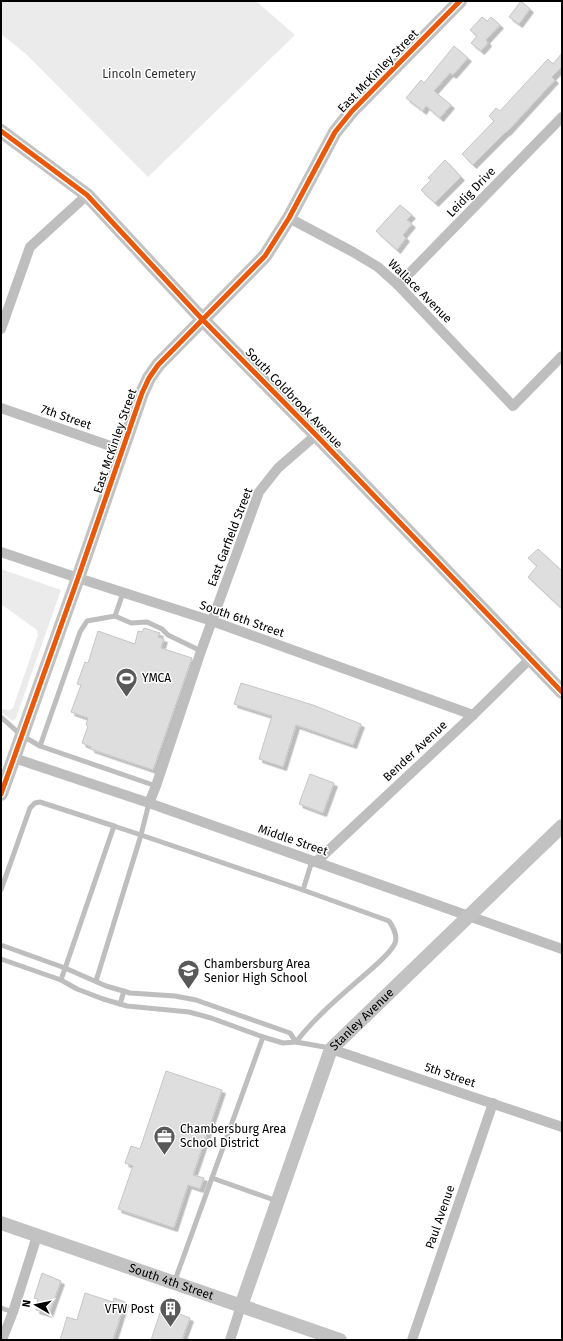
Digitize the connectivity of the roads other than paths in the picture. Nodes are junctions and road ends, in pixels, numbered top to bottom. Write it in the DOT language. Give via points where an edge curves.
graph roads {
  1 [pos="460,1"];
  2 [pos="562,117"];
  3 [pos="1,131"];
  4 [pos="87,195"];
  5 [pos="290,218"];
  6 [pos="398,285"];
  7 [pos="202,319"];
  8 [pos="1,329"];
  9 [pos="562,356"];
  10 [pos="1,408"];
  11 [pos="316,435"];
  12 [pos="122,450"];
  13 [pos="1,552"];
  14 [pos="78,578"];
  15 [pos="123,593"];
  16 [pos="115,616"];
  17 [pos="212,621"];
  18 [pos="201,651"];
  19 [pos="531,658"];
  20 [pos="562,692"];
  21 [pos="473,715"];
  22 [pos="1,717"];
  23 [pos="21,735"];
  24 [pos="40,746"];
  25 [pos="14,758"];
  26 [pos="156,786"];
  27 [pos="1,794"];
  28 [pos="149,804"];
  29 [pos="114,826"];
  30 [pos="562,826"];
  31 [pos="141,835"];
  32 [pos="314,861"];
  33 [pos="1,890"];
  34 [pos="303,890"];
  35 [pos="468,916"];
  36 [pos="1,945"];
  37 [pos="562,949"];
  38 [pos="1,959"];
  39 [pos="65,968"];
  40 [pos="61,980"];
  41 [pos="96,981"];
  42 [pos="124,991"];
  43 [pos="120,1004"];
  44 [pos="263,1037"];
  45 [pos="296,1042"];
  46 [pos="331,1048"];
  47 [pos="493,1103"];
  48 [pos="562,1127"];
  49 [pos="212,1178"];
  50 [pos="278,1201"];
  51 [pos="1,1223"];
  52 [pos="37,1236"];
  53 [pos="174,1284"];
  54 [pos="241,1306"];
  55 [pos="1,1308"];
  56 [pos="13,1312"];
  57 [pos="2,1340"];
  58 [pos="230,1340"];
  59 [pos="340,1340"];
  60 [pos="412,1340"];
  1 -- 5 [label="street, East McKinley Street" via="352,111 335,132"];
  2 -- 6 [label="street, Leidig Drive"];
  3 -- 4 [label="street, South Coldbrook Avenue"];
  4 -- 7 [label="street, South Coldbrook Avenue"];
  4 -- 8 [label="street" via="30,247"];
  5 -- 6 [label="street, Wallace Avenue" via="354,252 378,267"];
  5 -- 7 [label="street, East McKinley Street" via="265,256"];
  6 -- 9 [label="street, Wallace Avenue" via="514,406"];
  7 -- 11 [label="street, South Coldbrook Avenue"];
  7 -- 12 [label="street, East McKinley Street" via="149,378"];
  10 -- 12 [label="street, 7th Street"];
  11 -- 17 [label="street, East Garfield Street" via="278,468 259,492"];
  11 -- 19 [label="street, South Coldbrook Avenue"];
  12 -- 14 [label="street, East McKinley Street"];
  13 -- 14 [label="street, South 6th Street"];
  14 -- 15 [label="street, South 6th Street"];
  14 -- 23 [label="street, East McKinley Street"];
  15 -- 16 [label="lane"];
  15 -- 17 [label="street, South 6th Street"];
  16 -- 18 [label="lane" via="131,623 147,622"];
  16 -- 24 [label="lane" via="87,620 80,632"];
  17 -- 18 [label="street, East Garfield Street"];
  17 -- 21 [label="street, South 6th Street"];
  18 -- 26 [label="street, East Garfield Street"];
  19 -- 20 [label="street, South Coldbrook Avenue"];
  19 -- 21 [label="street, Bender Avenue"];
  21 -- 32 [label="street, Bender Avenue"];
  22 -- 23 [label="lane"];
  23 -- 24 [label="lane"];
  23 -- 25 [label="street, East McKinley Street"];
  24 -- 26 [label="lane"];
  25 -- 27 [label="street, East McKinley Street"];
  25 -- 28 [label="street, Middle Street"];
  26 -- 28 [label="street, East Garfield Street"];
  28 -- 31 [label="lane"];
  28 -- 32 [label="street, Middle Street"];
  29 -- 31 [label="lane"];
  29 -- 33 [label="lane" via="40,802 35,803 30,808"];
  29 -- 39 [label="lane"];
  30 -- 35 [label="street, Stanley Avenue"];
  31 -- 34 [label="lane"];
  31 -- 41 [label="lane"];
  32 -- 34 [label="lane"];
  32 -- 35 [label="street, Middle Street"];
  34 -- 45 [label="lane" via="389,921 394,927 396,938 395,944 379,961 307,1027"];
  35 -- 37 [label="street, Middle Street"];
  35 -- 46 [label="street, Stanley Avenue"];
  36 -- 39 [label="lane"];
  38 -- 40 [label="lane"];
  39 -- 40 [label="lane"];
  39 -- 41 [label="lane"];
  40 -- 43 [label="lane" via="76,989"];
  41 -- 42 [label="lane"];
  42 -- 43 [label="lane"];
  42 -- 45 [label="lane" via="196,1000 290,1033"];
  43 -- 44 [label="lane" via="189,1012"];
  44 -- 45 [label="lane" via="283,1043"];
  44 -- 49 [label="lane"];
  45 -- 46 [label="lane"];
  46 -- 47 [label="street, 5th Street"];
  46 -- 50 [label="street, Stanley Avenue"];
  47 -- 48 [label="street, 5th Street"];
  47 -- 60 [label="street, Paul Avenue"];
  49 -- 50 [label="lane"];
  49 -- 53 [label="lane"];
  50 -- 54 [label="street, Stanley Avenue"];
  51 -- 52 [label="street, South 4th Street"];
  52 -- 53 [label="street, South 4th Street"];
  52 -- 56 [label="street"];
  53 -- 54 [label="street, South 4th Street"];
  54 -- 58 [label="street, Stanley Avenue"];
  54 -- 59 [label="street, South 4th Street"];
  55 -- 56 [label="lane"];
  56 -- 57 [label="street"];
}
